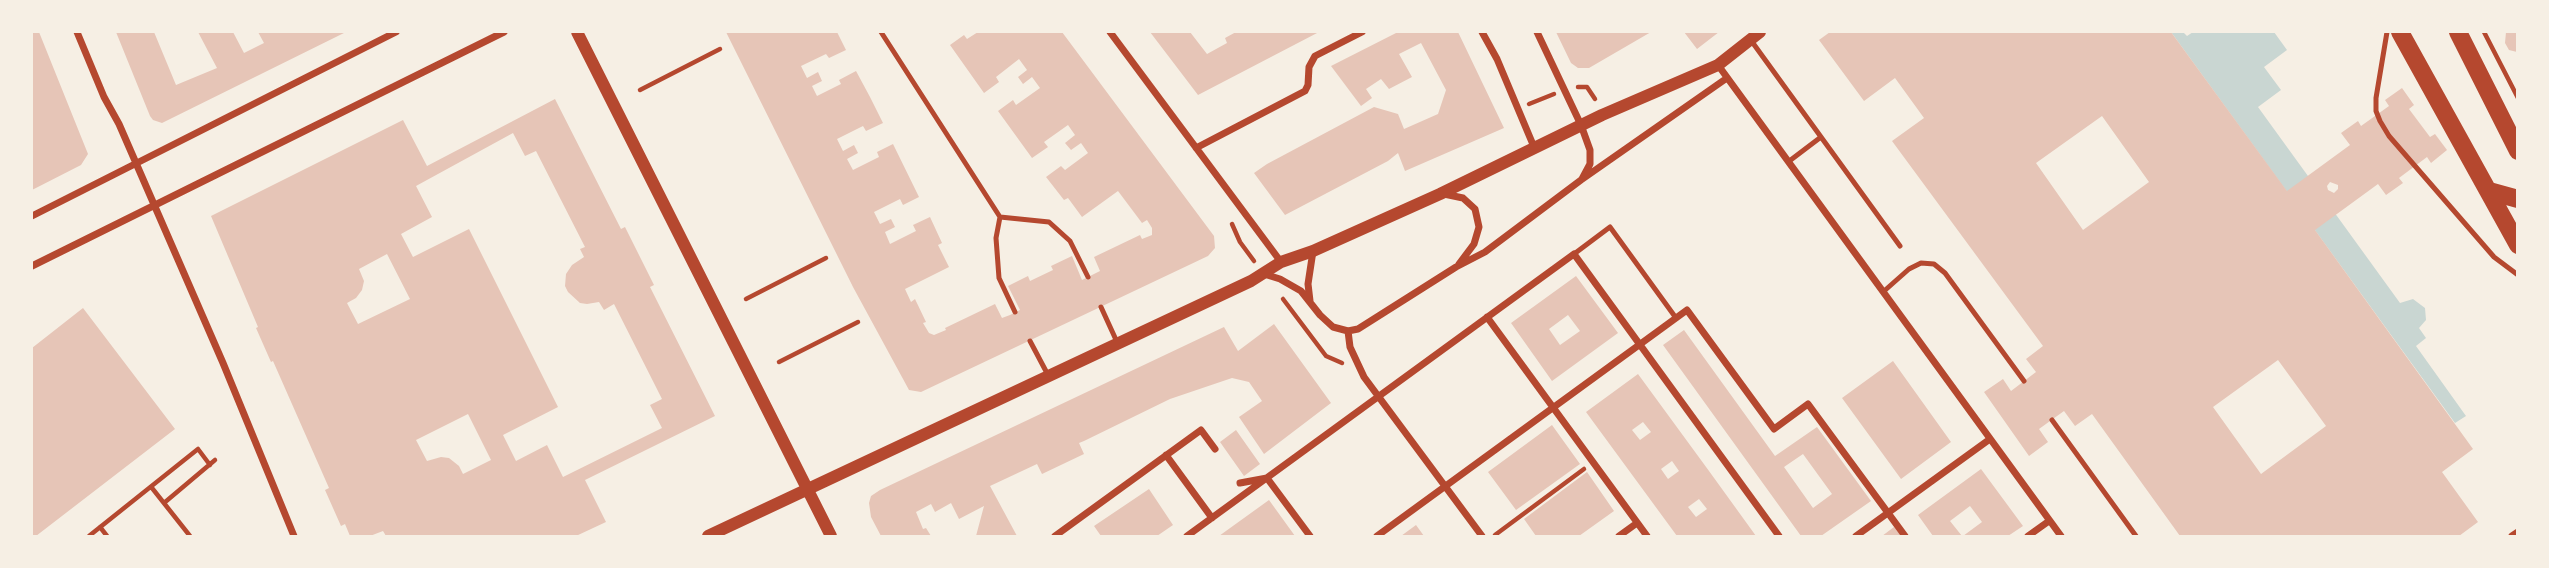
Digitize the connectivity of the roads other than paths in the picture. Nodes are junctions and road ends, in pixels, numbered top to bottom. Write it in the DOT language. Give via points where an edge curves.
graph roads {
  1 [pos="77,32"];
  2 [pos="396,32"];
  3 [pos="504,32"];
  4 [pos="577,32"];
  5 [pos="881,32"];
  6 [pos="1110,32"];
  7 [pos="1362,32"];
  8 [pos="1482,32"];
  9 [pos="1537,32"];
  10 [pos="2387,32"];
  11 [pos="2400,32"];
  12 [pos="2458,32"];
  13 [pos="1755,35"];
  14 [pos="1718,65"];
  15 [pos="1727,78"];
  16 [pos="1581,125"];
  17 [pos="1821,138"];
  18 [pos="1534,147"];
  19 [pos="1196,148"];
  20 [pos="2518,151"];
  21 [pos="1788,162"];
  22 [pos="136,163"];
  23 [pos="1581,180"];
  24 [pos="2489,191"];
  25 [pos="1440,194"];
  26 [pos="2518,199"];
  27 [pos="154,206"];
  28 [pos="32,216"];
  29 [pos="1000,217"];
  30 [pos="1900,246"];
  31 [pos="2518,246"];
  32 [pos="1313,251"];
  33 [pos="1574,254"];
  34 [pos="1281,262"];
  35 [pos="32,266"];
  36 [pos="1456,267"];
  37 [pos="1264,274"];
  38 [pos="2518,275"];
  39 [pos="1088,277"];
  40 [pos="1883,292"];
  41 [pos="1310,302"];
  42 [pos="1101,307"];
  43 [pos="1015,312"];
  44 [pos="1487,317"];
  45 [pos="1676,318"];
  46 [pos="1348,331"];
  47 [pos="1030,341"];
  48 [pos="1117,343"];
  49 [pos="1639,345"];
  50 [pos="1048,375"];
  51 [pos="2024,382"];
  52 [pos="1379,397"];
  53 [pos="1553,408"];
  54 [pos="2052,420"];
  55 [pos="1990,439"];
  56 [pos="1214,449"];
  57 [pos="1166,455"];
  58 [pos="1267,478"];
  59 [pos="1240,483"];
  60 [pos="1444,487"];
  61 [pos="807,490"];
  62 [pos="1888,513"];
  63 [pos="1212,518"];
  64 [pos="2049,521"];
  65 [pos="1637,523"];
  66 [pos="2518,532"];
  67 [pos="294,537"];
  68 [pos="708,537"];
  69 [pos="831,537"];
  70 [pos="1055,537"];
  71 [pos="1187,537"];
  72 [pos="1310,537"];
  73 [pos="1377,537"];
  74 [pos="1482,537"];
  75 [pos="1619,537"];
  76 [pos="1647,537"];
  77 [pos="1779,537"];
  78 [pos="1856,537"];
  79 [pos="1905,537"];
  80 [pos="2028,537"];
  81 [pos="2061,537"];
  82 [pos="2136,537"];
  83 [pos="2512,537"];
  1 -- 22 [label="street"];
  2 -- 22 [label="street"];
  3 -- 27 [label="street"];
  4 -- 61 [label="street"];
  5 -- 29 [label="lane"];
  6 -- 19 [label="street"];
  7 -- 19 [label="street" via="1315,56 1308,85 1299,95"];
  8 -- 18 [label="street"];
  9 -- 16 [label="street"];
  10 -- 38 [label="lane" via="2376,98 2380,121 2494,257"];
  11 -- 24 [label="main road"];
  12 -- 20 [label="main road"];
  13 -- 14 [label="street"];
  13 -- 17 [label="lane"];
  14 -- 15 [label="street"];
  14 -- 16 [label="street"];
  15 -- 21 [label="street"];
  15 -- 23 [label="street"];
  16 -- 18 [label="street"];
  16 -- 23 [label="street" via="1590,164"];
  17 -- 21 [label="lane"];
  17 -- 30 [label="lane"];
  18 -- 25 [label="street"];
  19 -- 34 [label="street"];
  21 -- 40 [label="street"];
  22 -- 27 [label="street"];
  22 -- 28 [label="street"];
  23 -- 36 [label="street" via="1485,252"];
  24 -- 26 [label="main road"];
  24 -- 31 [label="main road"];
  25 -- 32 [label="street"];
  25 -- 36 [label="street" via="1463,198 1475,209 1479,227 1474,244"];
  27 -- 35 [label="street"];
  27 -- 67 [label="street"];
  29 -- 39 [label="lane" via="1049,222 1070,241"];
  29 -- 43 [label="lane" via="996,238 999,278"];
  32 -- 34 [label="street"];
  32 -- 41 [label="street" via="1307,284"];
  33 -- 44 [label="street"];
  33 -- 45 [label="lane" via="1611,227"];
  33 -- 49 [label="street"];
  34 -- 37 [label="street"];
  36 -- 46 [label="street" via="1365,326"];
  37 -- 41 [label="street" via="1291,284"];
  37 -- 48 [label="street"];
  40 -- 51 [label="lane" via="1909,269 1921,263 1934,264"];
  40 -- 55 [label="street"];
  41 -- 46 [label="street" via="1333,327"];
  42 -- 48 [label="lane"];
  44 -- 52 [label="street"];
  44 -- 53 [label="street"];
  45 -- 49 [label="street"];
  45 -- 62 [label="street" via="1687,310 1774,429 1808,404"];
  46 -- 52 [label="street" via="1355,360"];
  47 -- 50 [label="lane"];
  48 -- 50 [label="street"];
  49 -- 53 [label="street"];
  49 -- 77 [label="street"];
  50 -- 61 [label="street"];
  52 -- 58 [label="street"];
  52 -- 60 [label="street"];
  53 -- 60 [label="street"];
  53 -- 65 [label="street"];
  54 -- 82 [label="lane"];
  55 -- 62 [label="street"];
  55 -- 64 [label="street"];
  56 -- 57 [label="street" via="1200,430"];
  57 -- 63 [label="street"];
  57 -- 70 [label="street"];
  58 -- 59 [label="street"];
  58 -- 63 [label="street"];
  58 -- 72 [label="street"];
  60 -- 73 [label="street"];
  60 -- 74 [label="street"];
  61 -- 68 [label="street"];
  61 -- 69 [label="street"];
  62 -- 78 [label="street"];
  62 -- 79 [label="street"];
  63 -- 71 [label="street"];
  64 -- 80 [label="street"];
  64 -- 81 [label="street"];
  65 -- 75 [label="street"];
  65 -- 76 [label="street"];
  66 -- 83 [label="street"];
}
